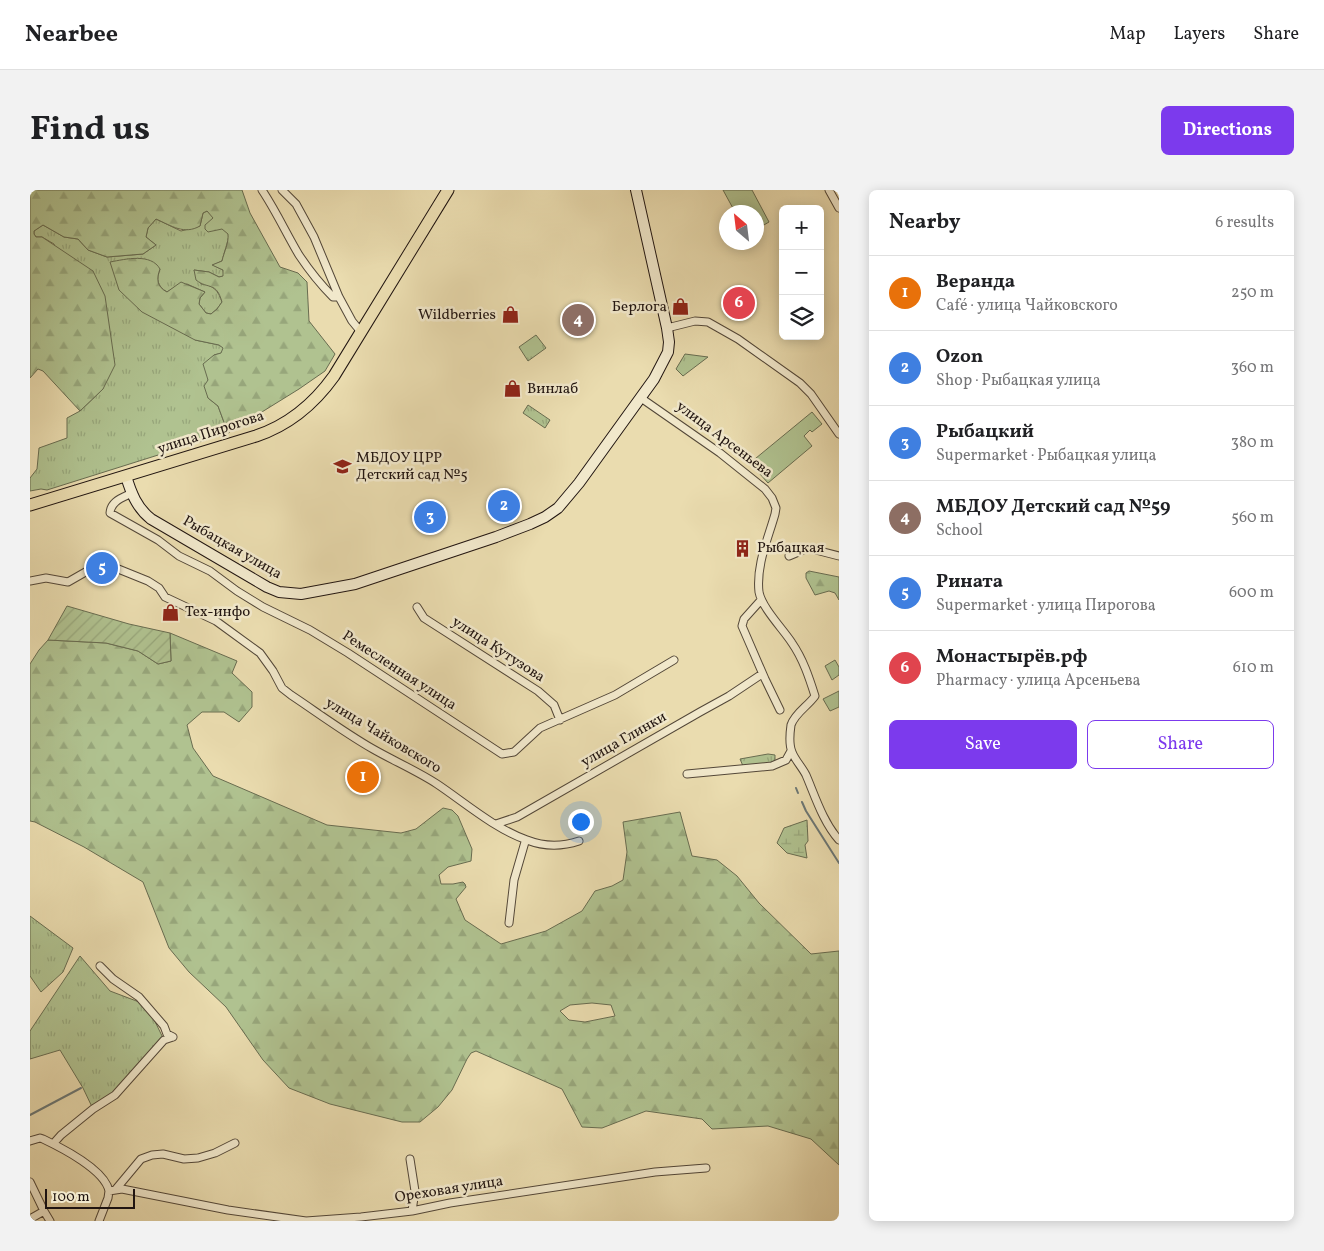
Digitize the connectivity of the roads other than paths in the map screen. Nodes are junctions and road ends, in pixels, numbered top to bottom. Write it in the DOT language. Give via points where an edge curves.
graph roads {
  1 [pos="262,190"];
  2 [pos="282,190"];
  3 [pos="448,190"];
  4 [pos="636,190"];
  5 [pos="829,190"];
  6 [pos="839,208"];
  7 [pos="339,297"];
  8 [pos="667,328"];
  9 [pos="360,332"];
  10 [pos="641,398"];
  11 [pos="839,434"];
  12 [pos="126,476"];
  13 [pos="132,493"];
  14 [pos="30,506"];
  15 [pos="789,556"];
  16 [pos="839,556"];
  17 [pos="30,581"];
  18 [pos="761,600"];
  19 [pos="417,607"];
  20 [pos="674,660"];
  21 [pos="762,674"];
  22 [pos="780,710"];
  23 [pos="560,720"];
  24 [pos="791,751"];
  25 [pos="687,774"];
  26 [pos="496,824"];
  27 [pos="524,839"];
  28 [pos="839,840"];
  29 [pos="579,841"];
  30 [pos="508,924"];
  31 [pos="100,966"];
  32 [pos="30,1141"];
  33 [pos="235,1143"];
  34 [pos="53,1144"];
  35 [pos="410,1159"];
  36 [pos="706,1168"];
  37 [pos="30,1182"];
  38 [pos="113,1190"];
  39 [pos="44,1211"];
  40 [pos="412,1211"];
  41 [pos="30,1219"];
  42 [pos="50,1221"];
  43 [pos="99,1221"];
  1 -- 7 [label="street" via="316,280 333,297"];
  2 -- 7 [label="street" via="296,204"];
  3 -- 9 [label="main road, улица Пирогова"];
  4 -- 8 [label="main road"];
  5 -- 6 [label="street"];
  7 -- 9 [label="street"];
  8 -- 10 [label="main road" via="666,358"];
  8 -- 11 [label="street" via="695,321 708,322 738,339 800,383"];
  9 -- 12 [label="main road, улица Пирогова" via="322,391 288,421 256,436"];
  10 -- 13 [label="main road, Рыбацкая улица" via="558,508 522,528 376,578 330,590 301,594 278,592 152,519 141,510"];
  10 -- 18 [label="street, улица Арсеньева" via="720,453 772,498 776,508 762,557"];
  12 -- 13 [label="main road, Рыбацкая улица"];
  12 -- 14 [label="main road, улица Пирогова"];
  13 -- 23 [label="street, Ремесленная улица" via="115,502 110,513 210,571 247,597 348,653 502,754 514,752 540,728"];
  15 -- 16 [label="street" via="808,548"];
  17 -- 26 [label="street, улица Чайковского" via="46,578 68,582 89,570 99,559 152,583 165,597 216,621 260,653 282,688 291,695 372,749 435,783"];
  18 -- 21 [label="street" via="744,619 742,626"];
  18 -- 24 [label="street" via="792,643 815,696 793,720"];
  19 -- 23 [label="street, улица Кутузова" via="424,618 538,691 554,706"];
  20 -- 23 [label="street, Ремесленная улица" via="614,695"];
  21 -- 22 [label="street"];
  21 -- 26 [label="street, улица Глинки" via="517,817"];
  24 -- 25 [label="street" via="786,760 772,766"];
  24 -- 28 [label="street" via="830,829"];
  26 -- 27 [label="street, улица Чайковского"];
  27 -- 29 [label="street, улица Чайковского" via="551,846"];
  27 -- 30 [label="street"];
  31 -- 34 [label="street" via="139,997 167,1034 173,1037 164,1040 115,1095 93,1109"];
  32 -- 34 [label="street" via="40,1138"];
  33 -- 38 [label="street" via="198,1158 184,1159 163,1154 141,1159"];
  34 -- 38 [label="street" via="92,1167"];
  35 -- 40 [label="street" via="415,1191"];
  36 -- 40 [label="street, Ореховая улица" via="637,1175"];
  37 -- 39 [label="street"];
  38 -- 40 [label="street, Ореховая улица" via="122,1188 228,1210 306,1220"];
  38 -- 43 [label="street"];
  39 -- 41 [label="street"];
  39 -- 42 [label="street"];
}
